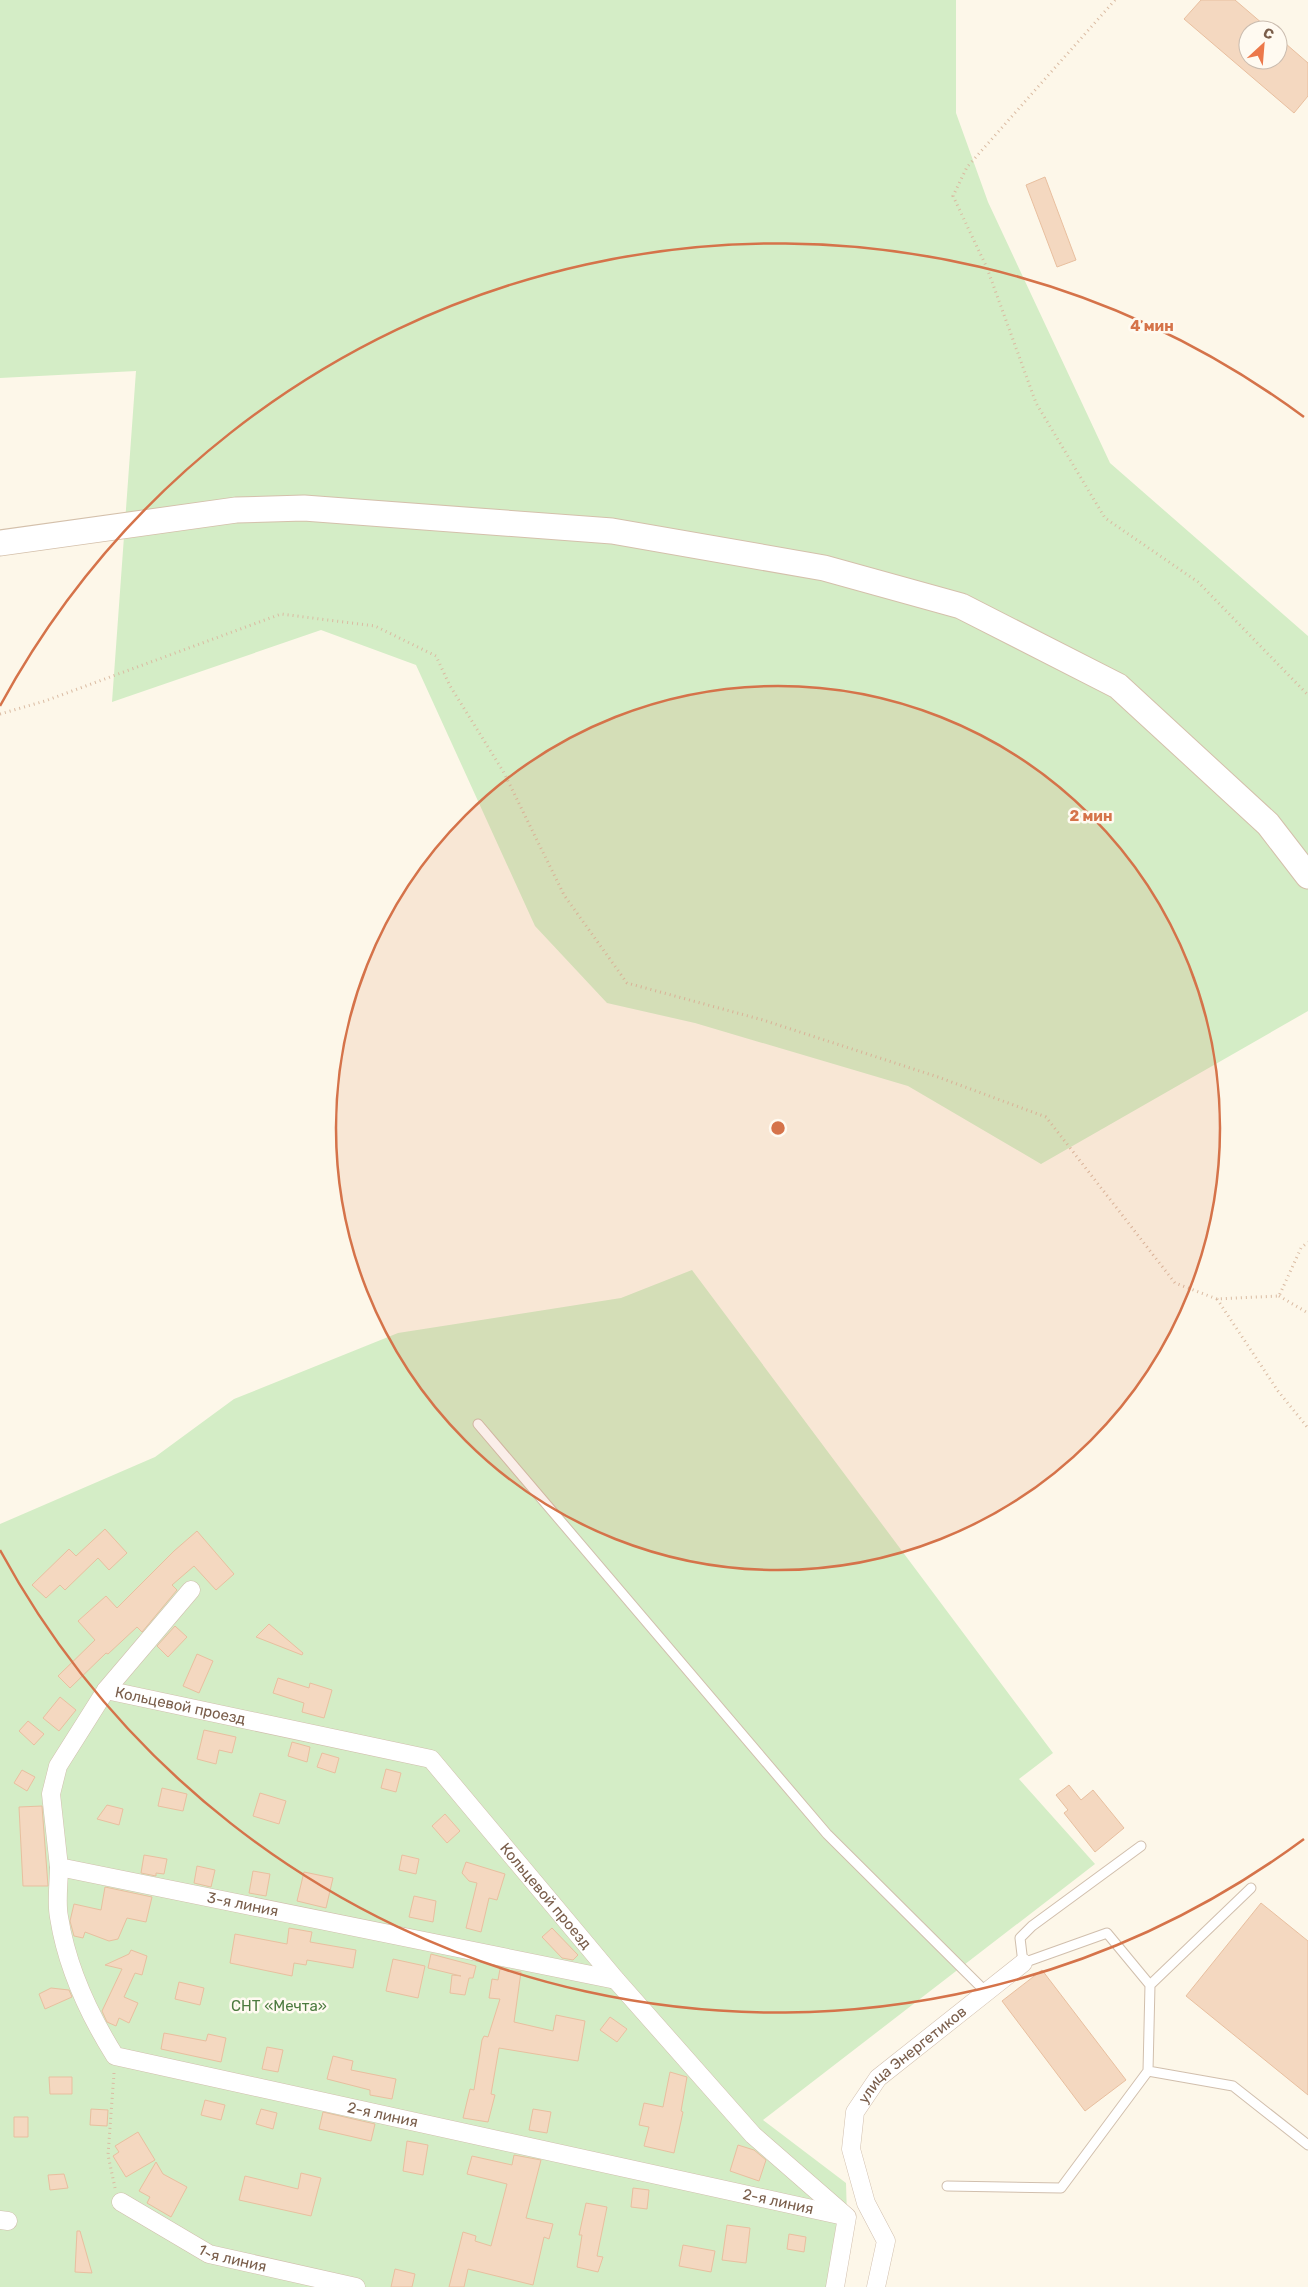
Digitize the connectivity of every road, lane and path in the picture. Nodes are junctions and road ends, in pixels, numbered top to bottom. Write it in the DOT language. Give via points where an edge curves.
graph roads {
  1 [pos="1115,0"];
  2 [pos="0,543"];
  3 [pos="1308,695"];
  4 [pos="0,714"];
  5 [pos="1308,876"];
  6 [pos="1308,1242"];
  7 [pos="1279,1296"];
  8 [pos="1217,1299"];
  9 [pos="1308,1313"];
  10 [pos="478,1424"];
  11 [pos="1308,1428"];
  12 [pos="191,1590"];
  13 [pos="106,1690"];
  14 [pos="1141,1846"];
  15 [pos="59,1867"];
  16 [pos="1251,1888"];
  17 [pos="1023,1963"];
  18 [pos="616,1980"];
  19 [pos="1150,1985"];
  20 [pos="986,1992"];
  21 [pos="115,2056"];
  22 [pos="1148,2071"];
  23 [pos="1308,2144"];
  24 [pos="947,2186"];
  25 [pos="121,2202"];
  26 [pos="847,2217"];
  27 [pos="305,2282"];
  28 [pos="356,2287"];
  29 [pos="834,2287"];
  30 [pos="876,2287"];
  1 -- 3 [label="path" via="967,167 953,196 987,268 1036,403 1105,518 1198,582"];
  2 -- 5 [label="street" via="236,510 304,508 612,531 824,568 961,606 1118,686 1268,824"];
  4 -- 8 [label="path" via="45,701 281,614 375,626 436,656 450,686 503,771 564,895 627,983 763,1020 938,1077 1046,1117 1175,1283"];
  6 -- 7 [label="path" via="1301,1248"];
  7 -- 8 [label="path"];
  7 -- 9 [label="path"];
  8 -- 11 [label="path" via="1278,1391"];
  10 -- 20 [label="lane" via="827,1834"];
  12 -- 13 [label="street"];
  13 -- 15 [label="street" via="58,1766 51,1794"];
  13 -- 18 [label="street, Кольцевой проезд" via="431,1759"];
  14 -- 17 [label="lane" via="1032,1926 1020,1938"];
  15 -- 18 [label="street, 3-я линия"];
  15 -- 21 [label="street" via="58,1916 68,1957 82,1998"];
  16 -- 19 [label="lane"];
  17 -- 19 [label="lane" via="1107,1933"];
  17 -- 20 [label="street, улица Энергетиков"];
  18 -- 26 [label="street, Кольцевой проезд" via="753,2135"];
  19 -- 22 [label="lane"];
  20 -- 30 [label="street, улица Энергетиков" via="878,2078 855,2112 851,2149 866,2203 886,2241"];
  21 -- 25 [label="path" via="108,2155"];
  21 -- 26 [label="street, 2-я линия"];
  22 -- 23 [label="lane" via="1233,2086"];
  22 -- 24 [label="lane" via="1061,2188"];
  25 -- 27 [label="street, 1-я линия" via="209,2254"];
  26 -- 29 [label="street"];
  27 -- 28 [label="street, 1-я линия"];
}
